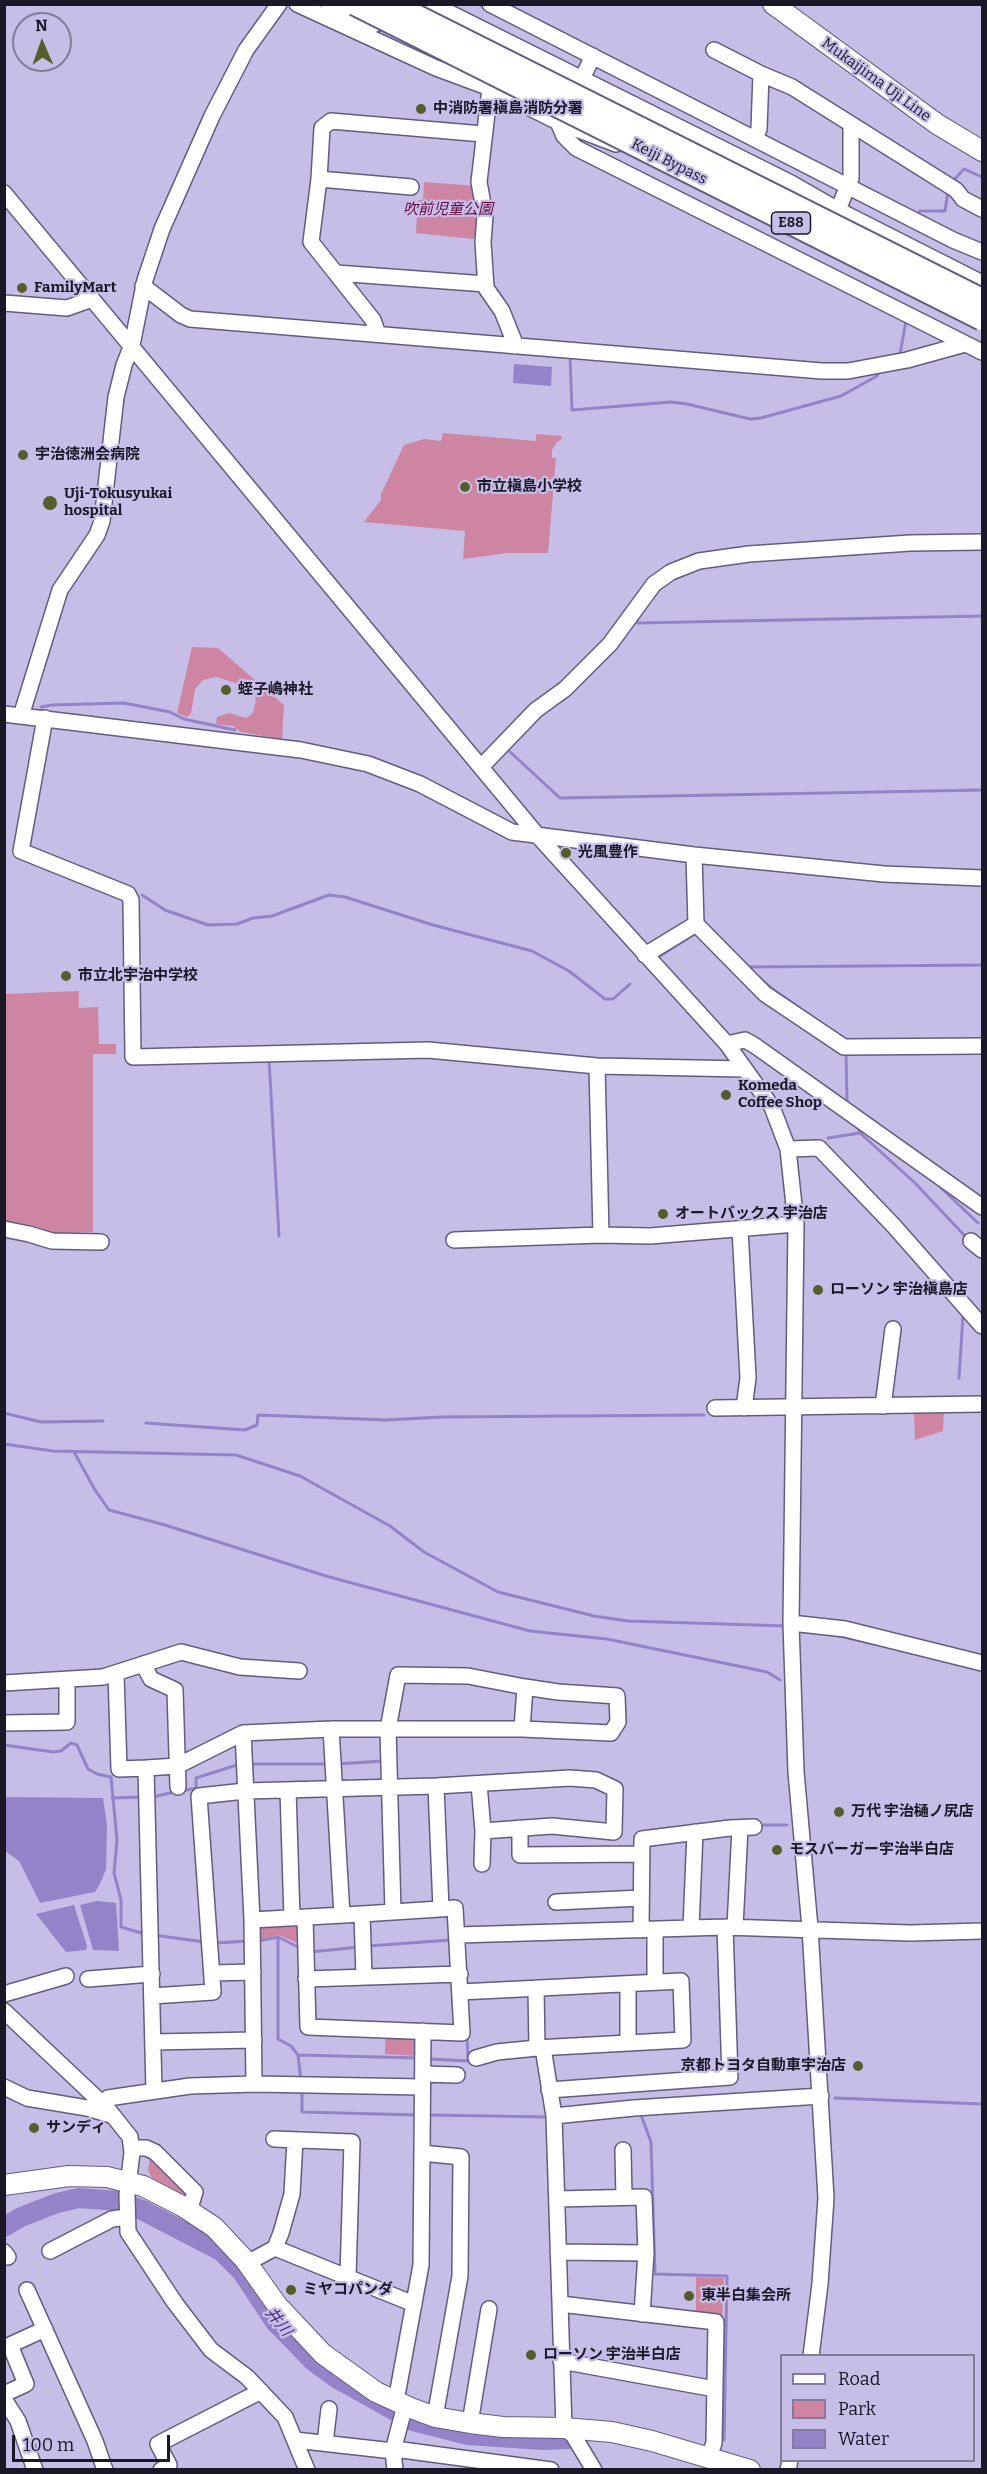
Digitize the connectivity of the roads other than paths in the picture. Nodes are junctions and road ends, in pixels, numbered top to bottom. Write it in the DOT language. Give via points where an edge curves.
graph roads {
  1 [pos="279,4"];
  2 [pos="297,4"];
  3 [pos="332,4"];
  4 [pos="355,4"];
  5 [pos="392,4"];
  6 [pos="432,4"];
  7 [pos="490,4"];
  8 [pos="773,4"];
  9 [pos="714,50"];
  10 [pos="447,51"];
  11 [pos="589,65"];
  12 [pos="761,74"];
  13 [pos="490,88"];
  14 [pos="558,122"];
  15 [pos="851,124"];
  16 [pos="483,134"];
  17 [pos="755,138"];
  18 [pos="982,151"];
  19 [pos="320,179"];
  20 [pos="848,186"];
  21 [pos="411,188"];
  22 [pos="4,193"];
  23 [pos="832,207"];
  24 [pos="982,209"];
  25 [pos="982,252"];
  26 [pos="336,273"];
  27 [pos="982,283"];
  28 [pos="486,284"];
  29 [pos="143,286"];
  30 [pos="92,299"];
  31 [pos="982,300"];
  32 [pos="4,303"];
  33 [pos="982,319"];
  34 [pos="378,334"];
  35 [pos="965,344"];
  36 [pos="132,345"];
  37 [pos="516,346"];
  38 [pos="982,352"];
  39 [pos="982,542"];
  40 [pos="4,714"];
  41 [pos="21,716"];
  42 [pos="45,718"];
  43 [pos="481,767"];
  44 [pos="538,836"];
  45 [pos="694,855"];
  46 [pos="982,878"];
  47 [pos="696,924"];
  48 [pos="645,955"];
  49 [pos="727,1044"];
  50 [pos="982,1046"];
  51 [pos="597,1066"];
  52 [pos="744,1069"];
  53 [pos="788,1149"];
  54 [pos="982,1207"];
  55 [pos="796,1224"];
  56 [pos="4,1229"];
  57 [pos="740,1229"];
  58 [pos="601,1235"];
  59 [pos="454,1240"];
  60 [pos="101,1242"];
  61 [pos="982,1326"];
  62 [pos="893,1329"];
  63 [pos="982,1404"];
  64 [pos="883,1406"];
  65 [pos="715,1408"];
  66 [pos="744,1408"];
  67 [pos="794,1408"];
  68 [pos="791,1623"];
  69 [pos="143,1664"];
  70 [pos="982,1664"];
  71 [pos="299,1671"];
  72 [pos="116,1674"];
  73 [pos="67,1680"];
  74 [pos="4,1683"];
  75 [pos="525,1687"];
  76 [pos="4,1723"];
  77 [pos="331,1729"];
  78 [pos="388,1729"];
  79 [pos="522,1729"];
  80 [pos="243,1732"];
  81 [pos="177,1766"];
  82 [pos="146,1768"];
  83 [pos="479,1784"];
  84 [pos="436,1786"];
  85 [pos="178,1787"];
  86 [pos="390,1787"];
  87 [pos="334,1789"];
  88 [pos="288,1790"];
  89 [pos="244,1791"];
  90 [pos="520,1828"];
  91 [pos="483,1832"];
  92 [pos="695,1832"];
  93 [pos="641,1854"];
  94 [pos="482,1864"];
  95 [pos="641,1898"];
  96 [pos="556,1902"];
  97 [pos="441,1909"];
  98 [pos="393,1912"];
  99 [pos="362,1914"];
  100 [pos="342,1915"];
  101 [pos="298,1918"];
  102 [pos="252,1920"];
  103 [pos="730,1927"];
  104 [pos="691,1928"];
  105 [pos="810,1928"];
  106 [pos="648,1930"];
  107 [pos="982,1931"];
  108 [pos="458,1935"];
  109 [pos="253,1972"];
  110 [pos="212,1973"];
  111 [pos="152,1974"];
  112 [pos="460,1974"];
  113 [pos="66,1976"];
  114 [pos="364,1977"];
  115 [pos="88,1979"];
  116 [pos="306,1979"];
  117 [pos="655,1982"];
  118 [pos="628,1984"];
  119 [pos="536,1988"];
  120 [pos="460,1992"];
  121 [pos="4,1994"];
  122 [pos="152,1996"];
  123 [pos="4,2011"];
  124 [pos="423,2031"];
  125 [pos="254,2040"];
  126 [pos="153,2042"];
  127 [pos="628,2043"];
  128 [pos="540,2048"];
  129 [pos="476,2058"];
  130 [pos="457,2075"];
  131 [pos="422,2081"];
  132 [pos="254,2084"];
  133 [pos="630,2084"];
  134 [pos="4,2087"];
  135 [pos="549,2090"];
  136 [pos="154,2091"];
  137 [pos="821,2096"];
  138 [pos="102,2104"];
  139 [pos="634,2108"];
  140 [pos="114,2116"];
  141 [pos="554,2116"];
  142 [pos="274,2139"];
  143 [pos="295,2140"];
  144 [pos="132,2148"];
  145 [pos="623,2150"];
  146 [pos="422,2153"];
  147 [pos="4,2185"];
  148 [pos="128,2188"];
  149 [pos="624,2197"];
  150 [pos="558,2199"];
  151 [pos="189,2211"];
  152 [pos="127,2214"];
  153 [pos="275,2248"];
  154 [pos="50,2251"];
  155 [pos="558,2252"];
  156 [pos="646,2253"];
  157 [pos="247,2263"];
  158 [pos="348,2277"];
  159 [pos="27,2290"];
  160 [pos="414,2304"];
  161 [pos="560,2304"];
  162 [pos="489,2309"];
  163 [pos="642,2314"];
  164 [pos="45,2329"];
  165 [pos="811,2354"];
  166 [pos="561,2361"];
  167 [pos="715,2390"];
  168 [pos="261,2391"];
  169 [pos="4,2394"];
  170 [pos="4,2399"];
  171 [pos="329,2409"];
  172 [pos="401,2409"];
  173 [pos="435,2417"];
  174 [pos="470,2423"];
  175 [pos="564,2428"];
  176 [pos="295,2440"];
  177 [pos="325,2443"];
  178 [pos="393,2451"];
  179 [pos="708,2459"];
  180 [pos="535,2468"];
  181 [pos="35,2469"];
  182 [pos="105,2469"];
  183 [pos="161,2469"];
  184 [pos="307,2469"];
  185 [pos="395,2469"];
  186 [pos="551,2469"];
  187 [pos="594,2469"];
  188 [pos="750,2469"];
  1 -- 29 [label="street" via="246,50 212,116 162,229"];
  2 -- 13 [label="street"];
  3 -- 10 [label="highway, bridge"];
  4 -- 10 [label="highway, Keiji Bypass / E88, bridge"];
  5 -- 31 [label="highway, Keiji Bypass / E88, bridge"];
  6 -- 11 [label="street"];
  7 -- 11 [label="street"];
  8 -- 18 [label="main road, Mukaijima Uji Line" via="937,124"];
  9 -- 12 [label="street"];
  10 -- 33 [label="highway, Keiji Bypass / E88, bridge"];
  11 -- 14 [label="street"];
  11 -- 17 [label="street"];
  11 -- 23 [label="street"];
  12 -- 15 [label="street" via="792,87"];
  12 -- 17 [label="street" via="759,129"];
  13 -- 14 [label="street"];
  13 -- 16 [label="street"];
  14 -- 23 [label="street" via="638,152 780,188"];
  14 -- 35 [label="street" via="564,136 576,148"];
  15 -- 20 [label="street"];
  15 -- 24 [label="street"];
  16 -- 19 [label="street" via="331,122 322,128"];
  16 -- 28 [label="street" via="479,182 485,215"];
  17 -- 20 [label="street"];
  19 -- 21 [label="street"];
  19 -- 26 [label="street" via="311,242"];
  20 -- 23 [label="street"];
  20 -- 25 [label="street"];
  22 -- 30 [label="street"];
  23 -- 27 [label="street"];
  26 -- 28 [label="street"];
  26 -- 34 [label="street" via="373,320"];
  28 -- 37 [label="street"];
  29 -- 34 [label="street" via="190,319"];
  29 -- 36 [label="street"];
  30 -- 32 [label="street" via="67,308"];
  30 -- 36 [label="street"];
  34 -- 37 [label="street"];
  35 -- 37 [label="street" via="848,371"];
  35 -- 38 [label="street"];
  36 -- 41 [label="street" via="117,397 102,521 92,544 60,591"];
  36 -- 43 [label="street"];
  39 -- 43 [label="street" via="749,554 699,561 671,572 654,584 610,644 566,689 536,710"];
  40 -- 41 [label="street"];
  41 -- 42 [label="street"];
  42 -- 44 [label="street" via="301,750 368,764 420,784 512,832"];
  42 -- 51 [label="street" via="21,851 128,894 133,1057 429,1050"];
  43 -- 44 [label="street"];
  44 -- 45 [label="street"];
  44 -- 48 [label="street"];
  45 -- 46 [label="street" via="884,874"];
  45 -- 47 [label="street"];
  47 -- 48 [label="street"];
  47 -- 50 [label="street" via="765,994 844,1047"];
  48 -- 49 [label="street"];
  49 -- 52 [label="street"];
  49 -- 54 [label="street" via="745,1040 754,1044"];
  51 -- 52 [label="street"];
  51 -- 58 [label="street"];
  52 -- 53 [label="street" via="772,1107"];
  53 -- 55 [label="street"];
  53 -- 61 [label="street" via="819,1148"];
  55 -- 57 [label="street"];
  55 -- 67 [label="street"];
  56 -- 60 [label="street" via="51,1241"];
  57 -- 58 [label="street" via="650,1236"];
  57 -- 66 [label="street" via="748,1378"];
  58 -- 59 [label="street"];
  62 -- 64 [label="street"];
  63 -- 64 [label="street"];
  64 -- 67 [label="street"];
  65 -- 66 [label="street"];
  66 -- 67 [label="street"];
  67 -- 68 [label="street"];
  68 -- 70 [label="street" via="845,1629"];
  68 -- 105 [label="street" via="796,1772"];
  69 -- 71 [label="street" via="181,1652 240,1667"];
  69 -- 72 [label="street"];
  69 -- 81 [label="street" via="151,1679 175,1690"];
  72 -- 73 [label="street"];
  72 -- 82 [label="street" via="119,1769"];
  73 -- 74 [label="street"];
  73 -- 76 [label="street" via="67,1722"];
  75 -- 78 [label="street" via="468,1676 398,1675"];
  75 -- 79 [label="street"];
  75 -- 79 [label="street" via="617,1696 618,1722 611,1733"];
  77 -- 78 [label="street"];
  77 -- 80 [label="street"];
  77 -- 87 [label="street"];
  78 -- 79 [label="street"];
  78 -- 86 [label="street"];
  80 -- 81 [label="street"];
  80 -- 89 [label="street"];
  81 -- 82 [label="street"];
  81 -- 85 [label="street"];
  82 -- 111 [label="street"];
  83 -- 84 [label="street"];
  83 -- 90 [label="street" via="570,1778 596,1780 615,1789 614,1832 552,1826"];
  83 -- 91 [label="street"];
  84 -- 86 [label="street"];
  84 -- 97 [label="street"];
  86 -- 87 [label="street"];
  86 -- 98 [label="street"];
  87 -- 88 [label="street"];
  87 -- 100 [label="street"];
  88 -- 89 [label="street"];
  88 -- 101 [label="street"];
  89 -- 102 [label="street"];
  89 -- 110 [label="street" via="199,1796"];
  90 -- 91 [label="street"];
  90 -- 93 [label="street" via="520,1855"];
  91 -- 94 [label="street"];
  92 -- 93 [label="street" via="642,1839"];
  92 -- 103 [label="street" via="747,1827"];
  92 -- 104 [label="street"];
  93 -- 95 [label="street"];
  95 -- 96 [label="street"];
  95 -- 106 [label="street"];
  97 -- 98 [label="street"];
  97 -- 108 [label="street" via="455,1908"];
  98 -- 99 [label="street"];
  99 -- 100 [label="street"];
  99 -- 114 [label="street"];
  100 -- 101 [label="street"];
  101 -- 102 [label="street"];
  101 -- 116 [label="street"];
  102 -- 109 [label="street"];
  103 -- 104 [label="street"];
  103 -- 105 [label="street"];
  103 -- 133 [label="street" via="730,2077"];
  104 -- 106 [label="street"];
  105 -- 107 [label="street" via="910,1933"];
  105 -- 137 [label="street"];
  106 -- 108 [label="street"];
  106 -- 117 [label="street"];
  108 -- 112 [label="street"];
  109 -- 110 [label="street"];
  109 -- 125 [label="street"];
  110 -- 122 [label="street" via="213,1992"];
  111 -- 115 [label="street"];
  111 -- 122 [label="street"];
  112 -- 114 [label="street"];
  112 -- 120 [label="street"];
  113 -- 121 [label="street"];
  114 -- 116 [label="street"];
  116 -- 124 [label="street" via="308,2027"];
  117 -- 118 [label="street"];
  117 -- 127 [label="street" via="681,1981 683,2040"];
  118 -- 119 [label="street"];
  118 -- 127 [label="street"];
  119 -- 120 [label="street"];
  119 -- 128 [label="street"];
  120 -- 124 [label="street" via="462,2033"];
  122 -- 126 [label="street"];
  123 -- 138 [label="street"];
  124 -- 131 [label="street"];
  125 -- 126 [label="street"];
  125 -- 132 [label="street"];
  126 -- 136 [label="street"];
  127 -- 128 [label="street"];
  128 -- 129 [label="street"];
  128 -- 135 [label="street"];
  130 -- 131 [label="street"];
  131 -- 132 [label="street"];
  131 -- 146 [label="street"];
  132 -- 136 [label="street"];
  133 -- 135 [label="street"];
  133 -- 139 [label="street"];
  134 -- 140 [label="street" via="27,2098"];
  135 -- 141 [label="street"];
  136 -- 138 [label="street" via="108,2098"];
  137 -- 139 [label="street"];
  137 -- 165 [label="street" via="826,2198"];
  138 -- 140 [label="street"];
  139 -- 141 [label="street"];
  140 -- 144 [label="street" via="130,2137"];
  141 -- 150 [label="street"];
  142 -- 143 [label="street"];
  143 -- 153 [label="street" via="292,2194"];
  143 -- 158 [label="street" via="352,2142"];
  144 -- 148 [label="street"];
  144 -- 151 [label="street" via="155,2152 195,2193"];
  145 -- 149 [label="street"];
  146 -- 160 [label="street" via="421,2265"];
  146 -- 173 [label="street" via="461,2157 460,2276"];
  147 -- 148 [label="main road" via="69,2176 107,2177"];
  148 -- 151 [label="main road" via="143,2186"];
  148 -- 152 [label="street"];
  149 -- 150 [label="street"];
  149 -- 156 [label="street" via="644,2197"];
  150 -- 155 [label="street"];
  151 -- 157 [label="main road" via="214,2227"];
  152 -- 154 [label="street"];
  152 -- 168 [label="street" via="128,2232 180,2310 211,2350"];
  153 -- 157 [label="street"];
  153 -- 158 [label="street"];
  155 -- 156 [label="street"];
  155 -- 161 [label="street"];
  156 -- 163 [label="street"];
  157 -- 172 [label="main road" via="277,2305 315,2346"];
  158 -- 160 [label="street"];
  159 -- 164 [label="street"];
  160 -- 172 [label="street"];
  161 -- 163 [label="street"];
  161 -- 166 [label="street"];
  162 -- 174 [label="street"];
  163 -- 167 [label="street" via="716,2322"];
  164 -- 169 [label="street" via="10,2346 26,2384"];
  164 -- 182 [label="street"];
  166 -- 167 [label="street"];
  166 -- 175 [label="street"];
  167 -- 179 [label="street" via="714,2443"];
  168 -- 176 [label="street" via="285,2417"];
  168 -- 183 [label="street" via="158,2444 169,2465"];
  170 -- 181 [label="street" via="18,2421"];
  171 -- 177 [label="street"];
  172 -- 173 [label="main road"];
  172 -- 178 [label="street"];
  173 -- 174 [label="main road"];
  174 -- 175 [label="main road"];
  175 -- 179 [label="main road" via="612,2432"];
  175 -- 187 [label="street" via="573,2434"];
  176 -- 177 [label="street"];
  176 -- 184 [label="street"];
  177 -- 178 [label="street"];
  178 -- 180 [label="street"];
  178 -- 185 [label="street"];
  179 -- 188 [label="main road"];
  180 -- 186 [label="street"];
}
